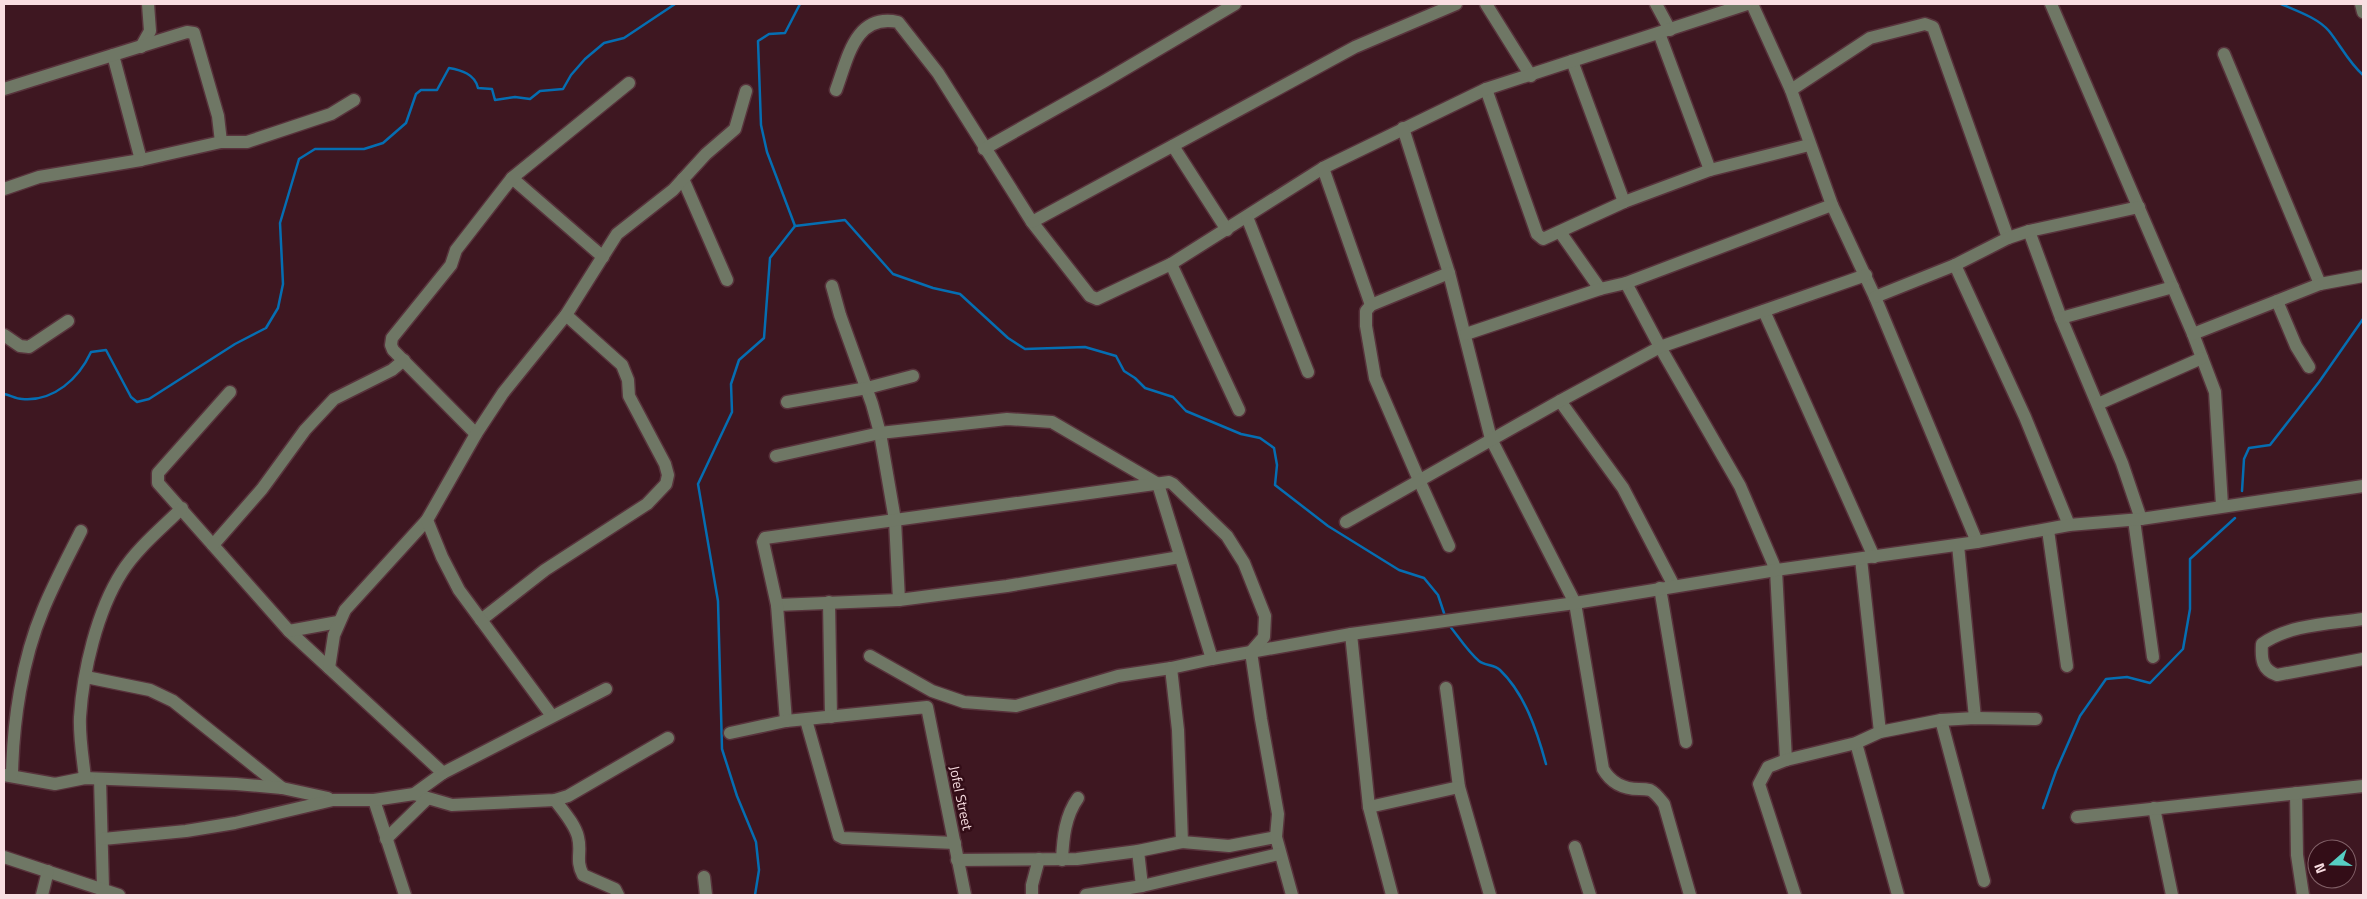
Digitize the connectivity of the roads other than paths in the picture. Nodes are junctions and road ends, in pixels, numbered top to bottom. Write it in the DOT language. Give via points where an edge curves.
graph roads {
  1 [pos="148,4"];
  2 [pos="1235,4"];
  3 [pos="1456,4"];
  4 [pos="1486,4"];
  5 [pos="1656,4"];
  6 [pos="1748,4"];
  7 [pos="1752,4"];
  8 [pos="2051,4"];
  9 [pos="2361,4"];
  10 [pos="2363,12"];
  11 [pos="1664,31"];
  12 [pos="150,32"];
  13 [pos="160,41"];
  14 [pos="141,47"];
  15 [pos="2224,54"];
  16 [pos="113,55"];
  17 [pos="1572,61"];
  18 [pos="1531,76"];
  19 [pos="629,83"];
  20 [pos="4,89"];
  21 [pos="1486,89"];
  22 [pos="836,90"];
  23 [pos="1791,90"];
  24 [pos="746,91"];
  25 [pos="354,100"];
  26 [pos="1403,128"];
  27 [pos="221,142"];
  28 [pos="1809,145"];
  29 [pos="1173,146"];
  30 [pos="984,149"];
  31 [pos="141,160"];
  32 [pos="1323,168"];
  33 [pos="1710,170"];
  34 [pos="512,178"];
  35 [pos="683,179"];
  36 [pos="4,189"];
  37 [pos="1624,202"];
  38 [pos="1832,205"];
  39 [pos="2139,207"];
  40 [pos="1247,217"];
  41 [pos="1032,222"];
  42 [pos="1227,230"];
  43 [pos="2029,231"];
  44 [pos="1560,232"];
  45 [pos="2008,238"];
  46 [pos="603,257"];
  47 [pos="1171,264"];
  48 [pos="1955,265"];
  49 [pos="1449,273"];
  50 [pos="1866,275"];
  51 [pos="2363,276"];
  52 [pos="727,280"];
  53 [pos="1626,283"];
  54 [pos="2320,284"];
  55 [pos="832,286"];
  56 [pos="2173,286"];
  57 [pos="1600,289"];
  58 [pos="1875,297"];
  59 [pos="2277,301"];
  60 [pos="1371,305"];
  61 [pos="1764,311"];
  62 [pos="566,315"];
  63 [pos="2061,318"];
  64 [pos="68,321"];
  65 [pos="4,334"];
  66 [pos="1466,334"];
  67 [pos="2193,334"];
  68 [pos="1660,347"];
  69 [pos="2202,358"];
  70 [pos="404,360"];
  71 [pos="2309,367"];
  72 [pos="1308,372"];
  73 [pos="913,376"];
  74 [pos="867,388"];
  75 [pos="230,392"];
  76 [pos="1560,401"];
  77 [pos="787,402"];
  78 [pos="2098,404"];
  79 [pos="1239,410"];
  80 [pos="880,433"];
  81 [pos="476,434"];
  82 [pos="1491,439"];
  83 [pos="776,456"];
  84 [pos="1419,480"];
  85 [pos="1158,484"];
  86 [pos="2363,486"];
  87 [pos="2222,506"];
  88 [pos="182,508"];
  89 [pos="2137,519"];
  90 [pos="427,520"];
  91 [pos="895,520"];
  92 [pos="1346,522"];
  93 [pos="2069,525"];
  94 [pos="2048,530"];
  95 [pos="81,531"];
  96 [pos="1977,542"];
  97 [pos="1958,545"];
  98 [pos="213,546"];
  99 [pos="1449,546"];
  100 [pos="1180,557"];
  101 [pos="1867,558"];
  102 [pos="1776,570"];
  103 [pos="1674,586"];
  104 [pos="1660,588"];
  105 [pos="899,600"];
  106 [pos="829,602"];
  107 [pos="1575,603"];
  108 [pos="777,605"];
  109 [pos="2363,619"];
  110 [pos="482,620"];
  111 [pos="338,622"];
  112 [pos="289,631"];
  113 [pos="1350,634"];
  114 [pos="1251,652"];
  115 [pos="870,656"];
  116 [pos="2153,657"];
  117 [pos="1212,659"];
  118 [pos="2363,659"];
  119 [pos="2067,666"];
  120 [pos="329,668"];
  121 [pos="1171,668"];
  122 [pos="86,677"];
  123 [pos="1446,688"];
  124 [pos="606,689"];
  125 [pos="552,716"];
  126 [pos="831,717"];
  127 [pos="1975,718"];
  128 [pos="2036,719"];
  129 [pos="806,720"];
  130 [pos="1941,720"];
  131 [pos="786,722"];
  132 [pos="1880,732"];
  133 [pos="730,733"];
  134 [pos="668,738"];
  135 [pos="1686,742"];
  136 [pos="1856,743"];
  137 [pos="1786,760"];
  138 [pos="443,773"];
  139 [pos="8,775"];
  140 [pos="85,778"];
  141 [pos="100,779"];
  142 [pos="2363,786"];
  143 [pos="282,788"];
  144 [pos="1459,788"];
  145 [pos="2296,793"];
  146 [pos="414,794"];
  147 [pos="1078,798"];
  148 [pos="427,799"];
  149 [pos="333,800"];
  150 [pos="374,800"];
  151 [pos="555,800"];
  152 [pos="1369,807"];
  153 [pos="2154,808"];
  154 [pos="2077,817"];
  155 [pos="1276,837"];
  156 [pos="386,838"];
  157 [pos="103,839"];
  158 [pos="1182,842"];
  159 [pos="955,844"];
  160 [pos="1575,848"];
  161 [pos="1138,851"];
  162 [pos="1279,854"];
  163 [pos="4,857"];
  164 [pos="1039,859"];
  165 [pos="957,860"];
  166 [pos="1062,860"];
  167 [pos="48,871"];
  168 [pos="704,877"];
  169 [pos="1984,881"];
  170 [pos="1142,886"];
  171 [pos="103,888"];
  172 [pos="42,895"];
  173 [pos="120,895"];
  174 [pos="405,895"];
  175 [pos="618,895"];
  176 [pos="706,895"];
  177 [pos="965,895"];
  178 [pos="1032,895"];
  179 [pos="1086,895"];
  180 [pos="1292,895"];
  181 [pos="1392,895"];
  182 [pos="1490,895"];
  183 [pos="1590,895"];
  184 [pos="1690,895"];
  185 [pos="1795,895"];
  186 [pos="1898,895"];
  187 [pos="2172,895"];
  188 [pos="2303,895"];
  1 -- 12 [label="street"];
  2 -- 30 [label="street"];
  3 -- 29 [label="street" via="1355,47"];
  4 -- 18 [label="street"];
  5 -- 11 [label="street"];
  6 -- 11 [label="street"];
  7 -- 23 [label="street"];
  8 -- 39 [label="street"];
  9 -- 10 [label="street"];
  11 -- 17 [label="street"];
  11 -- 33 [label="street"];
  12 -- 13 [label="street"];
  12 -- 14 [label="street"];
  13 -- 14 [label="street"];
  13 -- 27 [label="street" via="187,32 194,33 218,116"];
  14 -- 16 [label="street"];
  15 -- 54 [label="street"];
  16 -- 20 [label="street"];
  16 -- 31 [label="street"];
  17 -- 18 [label="street"];
  17 -- 37 [label="street"];
  18 -- 21 [label="street"];
  19 -- 34 [label="street"];
  21 -- 26 [label="street"];
  21 -- 44 [label="street" via="1537,234 1543,238"];
  22 -- 30 [label="street" via="854,42 866,27 874,21 898,22 938,73"];
  23 -- 28 [label="street"];
  23 -- 45 [label="street" via="1870,38 1925,24 1933,27"];
  24 -- 35 [label="street" via="735,129"];
  25 -- 27 [label="street" via="331,114 247,142"];
  26 -- 32 [label="street"];
  26 -- 49 [label="street"];
  27 -- 31 [label="street"];
  28 -- 33 [label="street"];
  28 -- 38 [label="street"];
  29 -- 41 [label="street"];
  29 -- 42 [label="street"];
  30 -- 41 [label="street"];
  31 -- 36 [label="street" via="39,177"];
  32 -- 40 [label="street"];
  32 -- 60 [label="street"];
  33 -- 37 [label="street"];
  34 -- 46 [label="street"];
  34 -- 70 [label="street" via="456,250 451,265 392,338 393,350"];
  35 -- 46 [label="street" via="617,234"];
  35 -- 52 [label="street"];
  37 -- 44 [label="street"];
  38 -- 50 [label="street"];
  38 -- 53 [label="street"];
  39 -- 43 [label="street"];
  39 -- 56 [label="street"];
  40 -- 42 [label="street"];
  40 -- 72 [label="street"];
  41 -- 47 [label="street" via="1094,299"];
  42 -- 47 [label="street"];
  43 -- 45 [label="street"];
  43 -- 63 [label="street"];
  44 -- 57 [label="street"];
  45 -- 48 [label="street"];
  46 -- 62 [label="street"];
  47 -- 79 [label="street"];
  48 -- 58 [label="street"];
  48 -- 93 [label="street" via="2025,417"];
  49 -- 60 [label="street"];
  49 -- 66 [label="street"];
  50 -- 58 [label="street"];
  50 -- 61 [label="street"];
  51 -- 54 [label="street"];
  53 -- 57 [label="street"];
  53 -- 68 [label="street"];
  54 -- 59 [label="street"];
  55 -- 74 [label="street"];
  56 -- 63 [label="street"];
  56 -- 67 [label="street"];
  57 -- 66 [label="street"];
  58 -- 96 [label="street"];
  59 -- 67 [label="street"];
  59 -- 71 [label="street" via="2296,346"];
  60 -- 84 [label="street" via="1366,312 1366,326 1375,378"];
  61 -- 68 [label="street"];
  61 -- 101 [label="street"];
  62 -- 81 [label="street" via="503,393"];
  62 -- 110 [label="street" via="622,365 628,380 629,396 665,464 666,484 647,504 545,570"];
  63 -- 78 [label="street"];
  64 -- 65 [label="street" via="29,347 20,346"];
  66 -- 82 [label="street"];
  67 -- 69 [label="street"];
  68 -- 76 [label="street"];
  68 -- 102 [label="street" via="1740,486"];
  69 -- 78 [label="street"];
  69 -- 87 [label="street" via="2217,406"];
  70 -- 81 [label="street"];
  70 -- 98 [label="street" via="392,370 334,400 305,430 262,489"];
  73 -- 74 [label="street"];
  74 -- 77 [label="street"];
  74 -- 80 [label="street"];
  75 -- 88 [label="street" via="158,473 158,483"];
  76 -- 82 [label="street"];
  76 -- 103 [label="street" via="1623,488"];
  78 -- 89 [label="street" via="2122,463"];
  80 -- 83 [label="street"];
  80 -- 85 [label="street" via="1007,419 1052,422"];
  80 -- 91 [label="street"];
  81 -- 90 [label="street"];
  82 -- 84 [label="street"];
  82 -- 107 [label="street"];
  84 -- 92 [label="street"];
  84 -- 99 [label="street"];
  85 -- 91 [label="street"];
  85 -- 100 [label="street"];
  85 -- 114 [label="street" via="1173,484 1227,536 1244,563 1265,616 1264,637"];
  86 -- 87 [label="street"];
  87 -- 89 [label="street"];
  88 -- 98 [label="street"];
  88 -- 122 [label="street" via="122,571 101,612"];
  89 -- 93 [label="street"];
  89 -- 116 [label="street"];
  90 -- 110 [label="street" via="459,590"];
  90 -- 111 [label="street" via="345,610"];
  91 -- 105 [label="street"];
  91 -- 108 [label="street" via="765,538 763,542"];
  93 -- 94 [label="street"];
  94 -- 96 [label="street"];
  94 -- 119 [label="street"];
  95 -- 139 [label="street" via="42,611 27,662"];
  96 -- 97 [label="street"];
  97 -- 101 [label="street"];
  97 -- 127 [label="street"];
  98 -- 112 [label="street"];
  100 -- 105 [label="street"];
  100 -- 117 [label="street"];
  101 -- 102 [label="street"];
  101 -- 132 [label="street"];
  102 -- 103 [label="street"];
  102 -- 137 [label="street"];
  103 -- 104 [label="street"];
  104 -- 107 [label="street"];
  104 -- 135 [label="street"];
  105 -- 106 [label="street"];
  106 -- 108 [label="street"];
  106 -- 126 [label="street"];
  107 -- 113 [label="street"];
  107 -- 184 [label="street" via="1603,769 1619,786 1648,789 1664,804"];
  108 -- 131 [label="street"];
  109 -- 118 [label="street" via="2301,628 2262,644 2264,664 2269,672 2278,675"];
  110 -- 125 [label="street"];
  111 -- 112 [label="street"];
  111 -- 120 [label="street"];
  112 -- 120 [label="street"];
  113 -- 114 [label="street"];
  113 -- 152 [label="street"];
  114 -- 117 [label="street"];
  114 -- 155 [label="street" via="1278,814"];
  115 -- 121 [label="street" via="932,691 964,702 1016,706 1118,676"];
  117 -- 121 [label="street"];
  120 -- 138 [label="street"];
  121 -- 158 [label="street" via="1178,730"];
  122 -- 140 [label="street" via="80,718"];
  122 -- 143 [label="street" via="150,690 173,701"];
  123 -- 144 [label="street"];
  124 -- 125 [label="street"];
  125 -- 138 [label="street"];
  126 -- 129 [label="street"];
  126 -- 159 [label="street, Jofel Street" via="927,707"];
  127 -- 128 [label="street"];
  127 -- 130 [label="street"];
  129 -- 131 [label="street"];
  129 -- 159 [label="street" via="839,836"];
  130 -- 132 [label="street"];
  130 -- 169 [label="street"];
  131 -- 133 [label="street"];
  132 -- 136 [label="street"];
  134 -- 151 [label="street" via="568,796"];
  136 -- 137 [label="street"];
  136 -- 186 [label="street"];
  137 -- 185 [label="street" via="1768,767 1759,784"];
  138 -- 146 [label="street"];
  139 -- 140 [label="street" via="56,784"];
  140 -- 141 [label="street"];
  141 -- 143 [label="street"];
  141 -- 157 [label="street"];
  142 -- 145 [label="street"];
  143 -- 149 [label="street"];
  144 -- 152 [label="street"];
  144 -- 182 [label="street"];
  145 -- 153 [label="street"];
  145 -- 188 [label="street"];
  146 -- 148 [label="street"];
  146 -- 150 [label="street"];
  147 -- 166 [label="street" via="1070,809"];
  148 -- 151 [label="street" via="452,805"];
  148 -- 156 [label="street"];
  149 -- 150 [label="street"];
  149 -- 157 [label="street" via="235,823"];
  150 -- 156 [label="street"];
  151 -- 175 [label="street" via="578,835 577,860 583,875 615,889"];
  152 -- 181 [label="street"];
  153 -- 154 [label="street"];
  153 -- 187 [label="street"];
  155 -- 158 [label="street" via="1228,846"];
  155 -- 162 [label="street"];
  156 -- 174 [label="street"];
  157 -- 171 [label="street"];
  158 -- 161 [label="street"];
  159 -- 165 [label="street, Jofel Street"];
  160 -- 183 [label="street"];
  161 -- 166 [label="street"];
  161 -- 170 [label="street"];
  162 -- 170 [label="street"];
  162 -- 180 [label="street"];
  163 -- 167 [label="street"];
  164 -- 165 [label="street"];
  164 -- 166 [label="street"];
  164 -- 178 [label="street"];
  165 -- 177 [label="street, Jofel Street"];
  167 -- 171 [label="street"];
  167 -- 172 [label="street"];
  168 -- 176 [label="street"];
  170 -- 179 [label="street"];
  171 -- 173 [label="street"];
}
